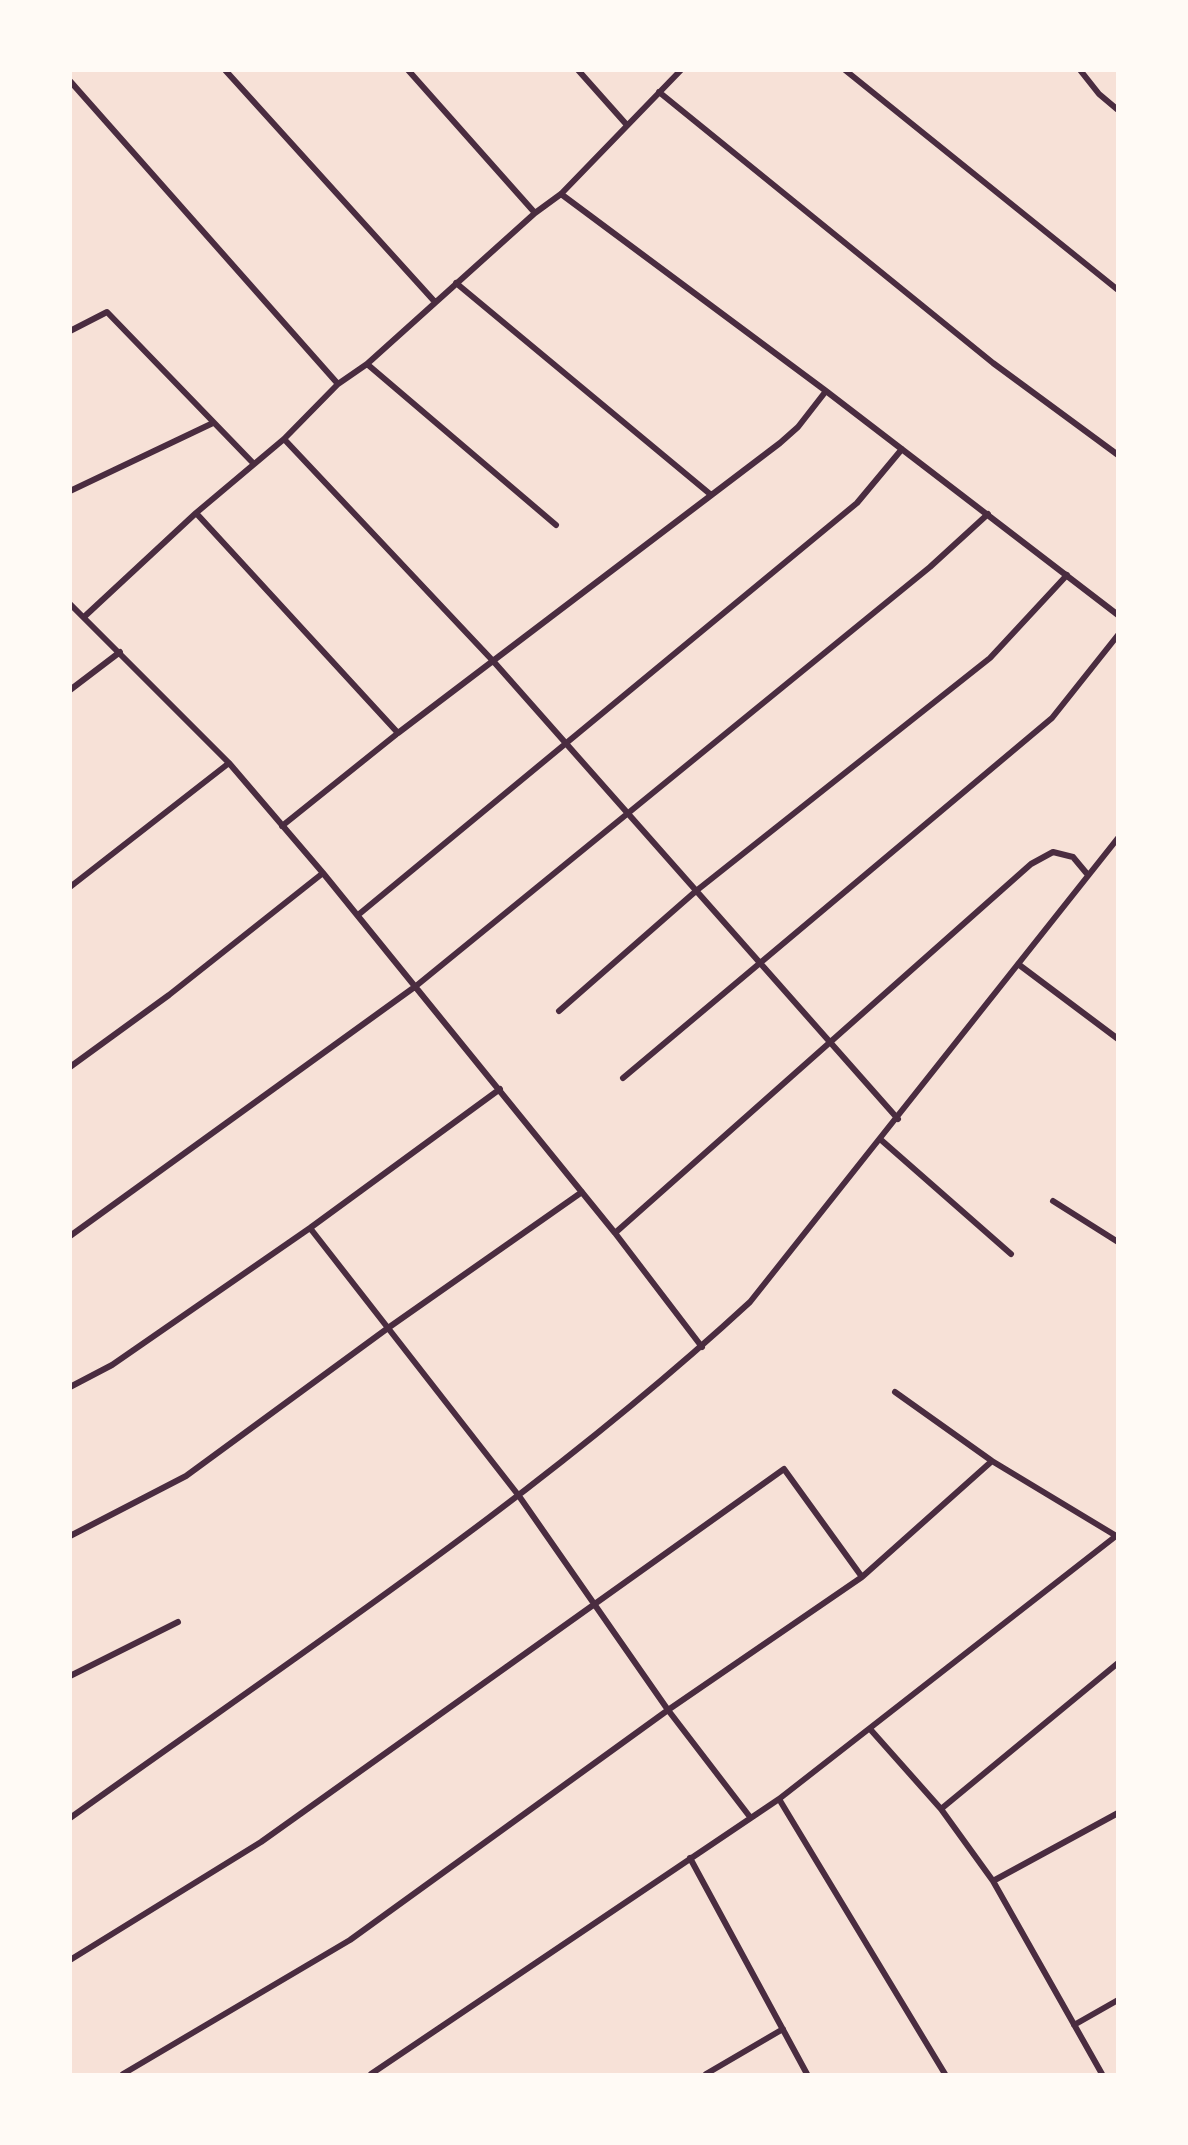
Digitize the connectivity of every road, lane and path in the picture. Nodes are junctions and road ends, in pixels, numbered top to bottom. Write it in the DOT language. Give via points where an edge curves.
graph roads {
  1 [pos="225,70"];
  2 [pos="408,70"];
  3 [pos="578,70"];
  4 [pos="681,70"];
  5 [pos="845,70"];
  6 [pos="1080,70"];
  7 [pos="70,81"];
  8 [pos="659,92"];
  9 [pos="1118,110"];
  10 [pos="626,124"];
  11 [pos="561,194"];
  12 [pos="535,213"];
  13 [pos="456,283"];
  14 [pos="1118,290"];
  15 [pos="435,302"];
  16 [pos="70,331"];
  17 [pos="367,364"];
  18 [pos="339,384"];
  19 [pos="826,391"];
  20 [pos="213,423"];
  21 [pos="284,439"];
  22 [pos="902,448"];
  23 [pos="1118,455"];
  24 [pos="254,464"];
  25 [pos="70,491"];
  26 [pos="710,494"];
  27 [pos="196,513"];
  28 [pos="988,514"];
  29 [pos="556,525"];
  30 [pos="1067,575"];
  31 [pos="70,604"];
  32 [pos="1118,615"];
  33 [pos="84,617"];
  34 [pos="1118,635"];
  35 [pos="120,652"];
  36 [pos="494,662"];
  37 [pos="70,690"];
  38 [pos="398,733"];
  39 [pos="566,744"];
  40 [pos="229,763"];
  41 [pos="628,814"];
  42 [pos="282,826"];
  43 [pos="1118,837"];
  44 [pos="323,873"];
  45 [pos="1088,875"];
  46 [pos="70,887"];
  47 [pos="696,891"];
  48 [pos="358,915"];
  49 [pos="759,963"];
  50 [pos="1018,964"];
  51 [pos="416,986"];
  52 [pos="559,1011"];
  53 [pos="1118,1039"];
  54 [pos="830,1042"];
  55 [pos="70,1067"];
  56 [pos="623,1078"];
  57 [pos="500,1089"];
  58 [pos="898,1119"];
  59 [pos="880,1139"];
  60 [pos="582,1192"];
  61 [pos="1053,1201"];
  62 [pos="310,1228"];
  63 [pos="615,1233"];
  64 [pos="70,1236"];
  65 [pos="1118,1242"];
  66 [pos="1011,1254"];
  67 [pos="388,1328"];
  68 [pos="702,1347"];
  69 [pos="70,1387"];
  70 [pos="896,1392"];
  71 [pos="992,1461"];
  72 [pos="519,1496"];
  73 [pos="70,1536"];
  74 [pos="1117,1536"];
  75 [pos="862,1577"];
  76 [pos="595,1603"];
  77 [pos="178,1622"];
  78 [pos="1118,1663"];
  79 [pos="70,1676"];
  80 [pos="668,1710"];
  81 [pos="870,1729"];
  82 [pos="779,1799"];
  83 [pos="941,1809"];
  84 [pos="1118,1813"];
  85 [pos="750,1817"];
  86 [pos="70,1818"];
  87 [pos="690,1858"];
  88 [pos="993,1881"];
  89 [pos="70,1960"];
  90 [pos="1118,2000"];
  91 [pos="1074,2025"];
  92 [pos="783,2029"];
  93 [pos="123,2074"];
  94 [pos="371,2074"];
  95 [pos="706,2074"];
  96 [pos="807,2074"];
  97 [pos="945,2074"];
  98 [pos="1102,2074"];
  1 -- 15 [label="street"];
  2 -- 12 [label="street"];
  3 -- 10 [label="street"];
  4 -- 8 [label="street"];
  5 -- 14 [label="street"];
  6 -- 9 [label="street"];
  7 -- 18 [label="street"];
  8 -- 10 [label="street"];
  8 -- 23 [label="street" via="993,363"];
  10 -- 11 [label="street"];
  11 -- 12 [label="street"];
  11 -- 19 [label="street"];
  12 -- 13 [label="street"];
  13 -- 15 [label="street"];
  13 -- 26 [label="street"];
  15 -- 17 [label="street"];
  16 -- 20 [label="street" via="107,312"];
  17 -- 18 [label="street"];
  17 -- 29 [label="street"];
  18 -- 21 [label="street"];
  19 -- 22 [label="street"];
  19 -- 26 [label="street" via="780,443"];
  20 -- 24 [label="street"];
  20 -- 25 [label="street"];
  21 -- 24 [label="street"];
  21 -- 36 [label="street"];
  22 -- 28 [label="street"];
  22 -- 39 [label="street" via="857,503"];
  24 -- 27 [label="street"];
  26 -- 36 [label="street"];
  27 -- 33 [label="street"];
  27 -- 38 [label="street"];
  28 -- 30 [label="street"];
  28 -- 41 [label="street" via="930,567"];
  30 -- 32 [label="street"];
  30 -- 47 [label="street" via="990,658"];
  31 -- 33 [label="street"];
  33 -- 35 [label="street"];
  34 -- 49 [label="street" via="1052,718"];
  35 -- 37 [label="street"];
  35 -- 40 [label="street"];
  36 -- 38 [label="street"];
  36 -- 39 [label="street"];
  38 -- 42 [label="street"];
  39 -- 41 [label="street"];
  39 -- 48 [label="street"];
  40 -- 42 [label="street"];
  40 -- 46 [label="street"];
  41 -- 47 [label="street"];
  41 -- 51 [label="street"];
  42 -- 44 [label="street"];
  43 -- 45 [label="street"];
  44 -- 48 [label="street"];
  44 -- 55 [label="street" via="169,995"];
  45 -- 50 [label="street"];
  45 -- 54 [label="street" via="1073,857 1053,852 1031,864"];
  47 -- 49 [label="street"];
  47 -- 52 [label="street"];
  48 -- 51 [label="street"];
  49 -- 54 [label="street"];
  49 -- 56 [label="street"];
  50 -- 53 [label="street"];
  50 -- 58 [label="street"];
  51 -- 57 [label="street"];
  51 -- 64 [label="street"];
  54 -- 58 [label="street"];
  54 -- 63 [label="street"];
  57 -- 60 [label="street"];
  57 -- 62 [label="street"];
  58 -- 59 [label="street"];
  59 -- 66 [label="street"];
  59 -- 68 [label="street" via="750,1302"];
  60 -- 63 [label="street"];
  60 -- 67 [label="street"];
  61 -- 65 [label="street"];
  62 -- 67 [label="street"];
  62 -- 69 [label="street" via="112,1365"];
  63 -- 68 [label="street"];
  67 -- 72 [label="street"];
  67 -- 73 [label="street" via="186,1476"];
  68 -- 72 [label="street"];
  70 -- 71 [label="street"];
  71 -- 74 [label="street"];
  71 -- 75 [label="street"];
  72 -- 76 [label="street"];
  72 -- 86 [label="street"];
  74 -- 81 [label="street"];
  75 -- 76 [label="street" via="784,1469"];
  75 -- 80 [label="street"];
  76 -- 80 [label="street"];
  76 -- 89 [label="street" via="261,1842"];
  77 -- 79 [label="street"];
  78 -- 83 [label="street"];
  80 -- 85 [label="street"];
  80 -- 93 [label="street" via="350,1940"];
  81 -- 82 [label="street"];
  81 -- 83 [label="street"];
  82 -- 85 [label="street"];
  82 -- 97 [label="street"];
  83 -- 88 [label="street"];
  84 -- 88 [label="street"];
  85 -- 87 [label="street"];
  87 -- 92 [label="street"];
  87 -- 94 [label="street"];
  88 -- 91 [label="street"];
  90 -- 91 [label="street"];
  91 -- 98 [label="street"];
  92 -- 95 [label="street"];
  92 -- 96 [label="street"];
}
